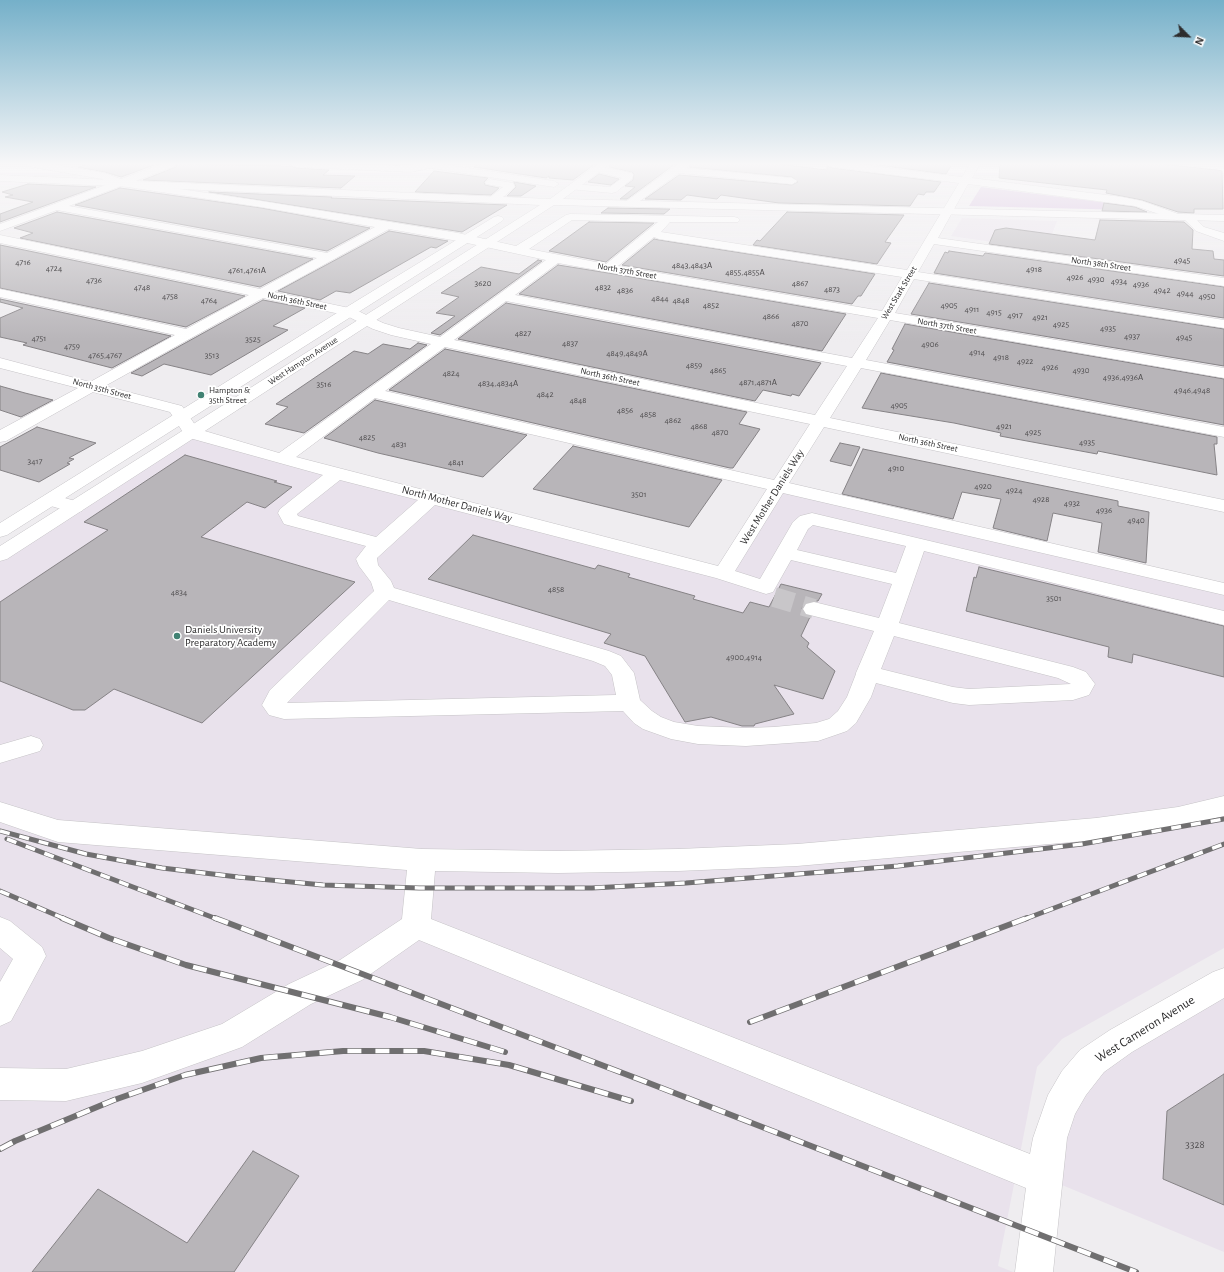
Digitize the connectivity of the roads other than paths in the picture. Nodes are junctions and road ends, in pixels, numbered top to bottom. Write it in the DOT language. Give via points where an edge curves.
graph roads {
  1 [pos="13,223"];
  2 [pos="147,223"];
  3 [pos="377,223"];
  4 [pos="492,223"];
  5 [pos="519,223"];
  6 [pos="560,223"];
  7 [pos="663,223"];
  8 [pos="940,223"];
  9 [pos="1192,223"];
  10 [pos="387,225"];
  11 [pos="0,228"];
  12 [pos="659,235"];
  13 [pos="1224,237"];
  14 [pos="0,239"];
  15 [pos="467,239"];
  16 [pos="930,240"];
  17 [pos="488,243"];
  18 [pos="524,247"];
  19 [pos="331,257"];
  20 [pos="556,259"];
  21 [pos="619,259"];
  22 [pos="608,268"];
  23 [pos="910,275"];
  24 [pos="1224,282"];
  25 [pos="0,293"];
  26 [pos="264,294"];
  27 [pos="504,297"];
  28 [pos="349,312"];
  29 [pos="886,316"];
  30 [pos="366,321"];
  31 [pos="1224,324"];
  32 [pos="189,334"];
  33 [pos="443,342"];
  34 [pos="0,362"];
  35 [pos="856,363"];
  36 [pos="1224,373"];
  37 [pos="93,387"];
  38 [pos="373,394"];
  39 [pos="182,417"];
  40 [pos="820,421"];
  41 [pos="1224,432"];
  42 [pos="192,433"];
  43 [pos="0,437"];
  44 [pos="282,459"];
  45 [pos="337,473"];
  46 [pos="778,488"];
  47 [pos="432,498"];
  48 [pos="51,500"];
  49 [pos="1224,506"];
  50 [pos="75,507"];
  51 [pos="0,531"];
  52 [pos="917,543"];
  53 [pos="380,544"];
  54 [pos="785,552"];
  55 [pos="0,555"];
  56 [pos="723,574"];
  57 [pos="903,581"];
  58 [pos="1224,589"];
  59 [pos="385,592"];
  60 [pos="814,609"];
  61 [pos="1224,618"];
  62 [pos="886,628"];
  63 [pos="867,673"];
  64 [pos="629,703"];
  65 [pos="31,745"];
  66 [pos="0,754"];
  67 [pos="1224,806"];
  68 [pos="0,812"];
  69 [pos="422,860"];
  70 [pos="416,926"];
  71 [pos="0,930"];
  72 [pos="1224,982"];
  73 [pos="0,1011"];
  74 [pos="0,1084"];
  75 [pos="1045,1178"];
  76 [pos="1034,1272"];
  1 -- 11 [label="street"];
  2 -- 19 [label="street"];
  3 -- 10 [label="street, North 37th Street"];
  4 -- 15 [label="street, West Hampton Avenue"];
  5 -- 17 [label="street, West Hampton Avenue"];
  6 -- 18 [label="street"];
  7 -- 21 [label="street"];
  8 -- 16 [label="street, West Stark Street"];
  9 -- 13 [label="street"];
  10 -- 15 [label="street, North 37th Street"];
  10 -- 19 [label="street"];
  12 -- 23 [label="street"];
  14 -- 26 [label="street, North 36th Street"];
  15 -- 17 [label="street, North 37th Street"];
  15 -- 28 [label="street, West Hampton Avenue"];
  16 -- 23 [label="street, West Stark Street"];
  16 -- 24 [label="street, North 38th Street"];
  17 -- 18 [label="street, North 37th Street"];
  17 -- 30 [label="street, West Hampton Avenue"];
  18 -- 20 [label="street, North 37th Street"];
  18 -- 21 [label="street"];
  19 -- 26 [label="street"];
  20 -- 22 [label="street, North 37th Street"];
  20 -- 27 [label="street"];
  21 -- 22 [label="street"];
  22 -- 29 [label="street, North 37th Street"];
  23 -- 29 [label="street, West Stark Street"];
  23 -- 31 [label="street"];
  25 -- 32 [label="street"];
  26 -- 28 [label="street, North 36th Street"];
  26 -- 32 [label="street"];
  27 -- 33 [label="street"];
  27 -- 35 [label="street"];
  28 -- 30 [label="street, North 36th Street"];
  28 -- 39 [label="street, West Hampton Avenue"];
  29 -- 35 [label="street, West Stark Street"];
  29 -- 36 [label="street, North 37th Street"];
  30 -- 33 [label="street, North 36th Street" via="396,332"];
  30 -- 42 [label="street, West Hampton Avenue"];
  32 -- 37 [label="street"];
  33 -- 38 [label="street"];
  33 -- 40 [label="street, North 36th Street"];
  34 -- 37 [label="street, North 35th Street"];
  35 -- 40 [label="street, West Stark Street"];
  35 -- 41 [label="street"];
  37 -- 39 [label="street, North 35th Street" via="176,409"];
  37 -- 43 [label="street"];
  38 -- 44 [label="street"];
  38 -- 46 [label="street"];
  39 -- 42 [label="street, North 35th Street"];
  39 -- 48 [label="street, West Hampton Avenue"];
  40 -- 46 [label="street, West Mother Daniels Way"];
  40 -- 49 [label="street, North 36th Street"];
  42 -- 44 [label="street, North Mother Daniels Way"];
  42 -- 50 [label="street, West Hampton Avenue"];
  44 -- 45 [label="street, North Mother Daniels Way"];
  45 -- 47 [label="street, North Mother Daniels Way"];
  45 -- 53 [label="street" via="287,513 291,520"];
  46 -- 56 [label="street, West Mother Daniels Way"];
  46 -- 58 [label="street"];
  47 -- 53 [label="street"];
  47 -- 56 [label="street, North Mother Daniels Way"];
  48 -- 50 [label="street"];
  48 -- 51 [label="street, West Hampton Avenue"];
  50 -- 55 [label="street, West Hampton Avenue"];
  52 -- 54 [label="street" via="812,519 800,526"];
  52 -- 57 [label="street"];
  52 -- 61 [label="street"];
  53 -- 59 [label="street" via="366,558"];
  54 -- 56 [label="street, North Mother Daniels Way" via="770,593"];
  54 -- 57 [label="street"];
  57 -- 62 [label="street"];
  59 -- 64 [label="street" via="601,656 614,662 623,673"];
  59 -- 64 [label="street" via="278,696 274,705 277,709 284,711"];
  60 -- 62 [label="street"];
  62 -- 63 [label="street"];
  62 -- 63 [label="street" via="1065,672 1078,677 1083,684 1081,689 1073,692 969,697"];
  63 -- 64 [label="street" via="859,697 847,717 838,725 818,732 746,737 698,735 652,723"];
  65 -- 66 [label="street"];
  67 -- 69 [label="street" via="1178,817 1096,829 797,855 663,861"];
  68 -- 69 [label="street" via="58,831"];
  69 -- 70 [label="street"];
  70 -- 74 [label="street" via="351,970 300,994 231,1036 142,1067 66,1085"];
  70 -- 75 [label="street"];
  71 -- 73 [label="street" via="31,956"];
  72 -- 75 [label="street, West Cameron Avenue" via="1121,1041 1092,1061 1074,1083 1060,1107 1050,1138"];
  75 -- 76 [label="street, West Cameron Avenue"];
}
